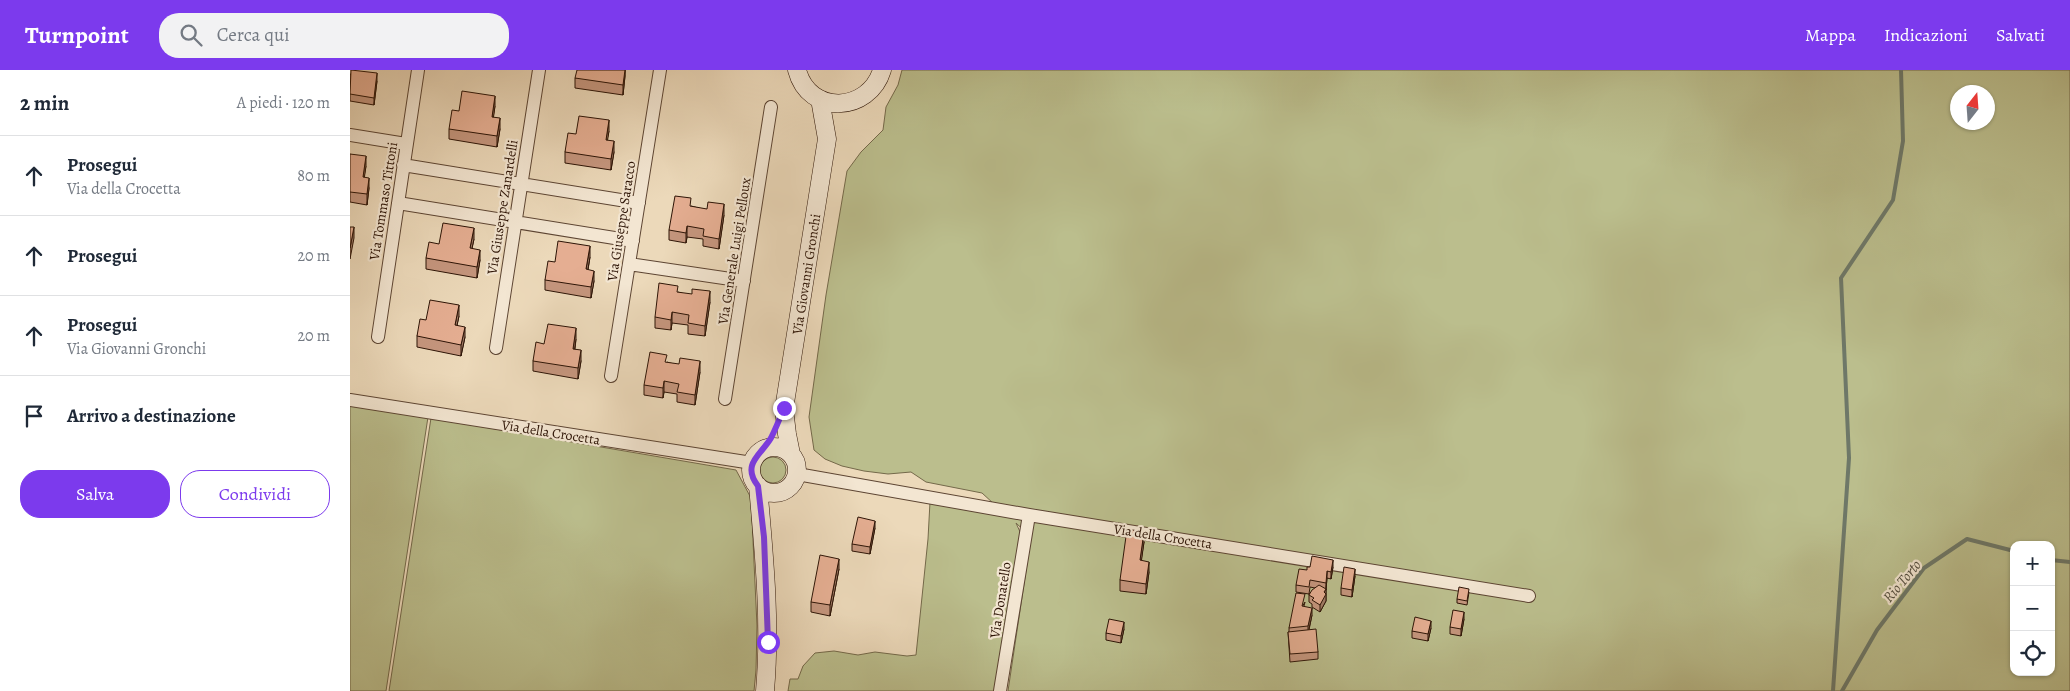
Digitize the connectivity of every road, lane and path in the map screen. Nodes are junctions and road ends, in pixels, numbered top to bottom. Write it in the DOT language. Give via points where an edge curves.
graph roads {
  1 [pos="418,70"];
  2 [pos="539,70"];
  3 [pos="660,70"];
  4 [pos="797,70"];
  5 [pos="882,70"];
  6 [pos="820,99"];
  7 [pos="848,103"];
  8 [pos="771,107"];
  9 [pos="350,134"];
  10 [pos="827,139"];
  11 [pos="406,144"];
  12 [pos="403,165"];
  13 [pos="521,184"];
  14 [pos="398,203"];
  15 [pos="639,203"];
  16 [pos="515,222"];
  17 [pos="633,241"];
  18 [pos="629,264"];
  19 [pos="744,281"];
  20 [pos="378,337"];
  21 [pos="496,348"];
  22 [pos="611,376"];
  23 [pos="726,399"];
  24 [pos="350,400"];
  25 [pos="784,408"];
  26 [pos="791,454"];
  27 [pos="758,457"];
  28 [pos="797,474"];
  29 [pos="758,486"];
  30 [pos="780,492"];
  31 [pos="1029,515"];
  32 [pos="764,537"];
  33 [pos="1529,596"];
  34 [pos="765,691"];
  35 [pos="1000,691"];
  1 -- 11 [label="street, Via Tommaso Tittoni"];
  2 -- 13 [label="street, Via Giuseppe Zanardelli"];
  3 -- 15 [label="street, Via Giuseppe Saracco"];
  4 -- 6 [label="street" via="804,85"];
  5 -- 7 [label="street" via="872,91"];
  6 -- 7 [label="street" via="834,104"];
  6 -- 10 [label="street, Via Giovanni Gronchi"];
  7 -- 10 [label="street, Via Giovanni Gronchi"];
  8 -- 19 [label="street, Via Generale Luigi Pelloux"];
  9 -- 11 [label="street"];
  10 -- 25 [label="street, Via Giovanni Gronchi"];
  11 -- 12 [label="street, Via Tommaso Tittoni"];
  12 -- 13 [label="street"];
  12 -- 14 [label="street, Via Tommaso Tittoni"];
  13 -- 15 [label="street"];
  13 -- 16 [label="street, Via Giuseppe Zanardelli"];
  14 -- 16 [label="street"];
  14 -- 20 [label="street, Via Tommaso Tittoni"];
  15 -- 17 [label="street, Via Giuseppe Saracco"];
  16 -- 17 [label="street"];
  16 -- 21 [label="street, Via Giuseppe Zanardelli"];
  17 -- 18 [label="street, Via Giuseppe Saracco"];
  18 -- 19 [label="street"];
  18 -- 22 [label="street, Via Giuseppe Saracco"];
  19 -- 23 [label="street, Via Generale Luigi Pelloux"];
  24 -- 27 [label="street, Via della Crocetta"];
  25 -- 26 [label="street, Via Giovanni Gronchi"];
  25 -- 27 [label="street, Via Giovanni Gronchi"];
  26 -- 27 [label="street" via="775,447"];
  26 -- 28 [label="street"];
  27 -- 29 [label="street" via="752,475"];
  28 -- 30 [label="street" via="791,485"];
  28 -- 31 [label="street, Via della Crocetta"];
  29 -- 30 [label="street" via="768,492"];
  29 -- 32 [label="street"];
  30 -- 32 [label="street"];
  31 -- 33 [label="street, Via della Crocetta"];
  31 -- 35 [label="street, Via Donatello"];
  32 -- 34 [label="street" via="768,629"];
}
